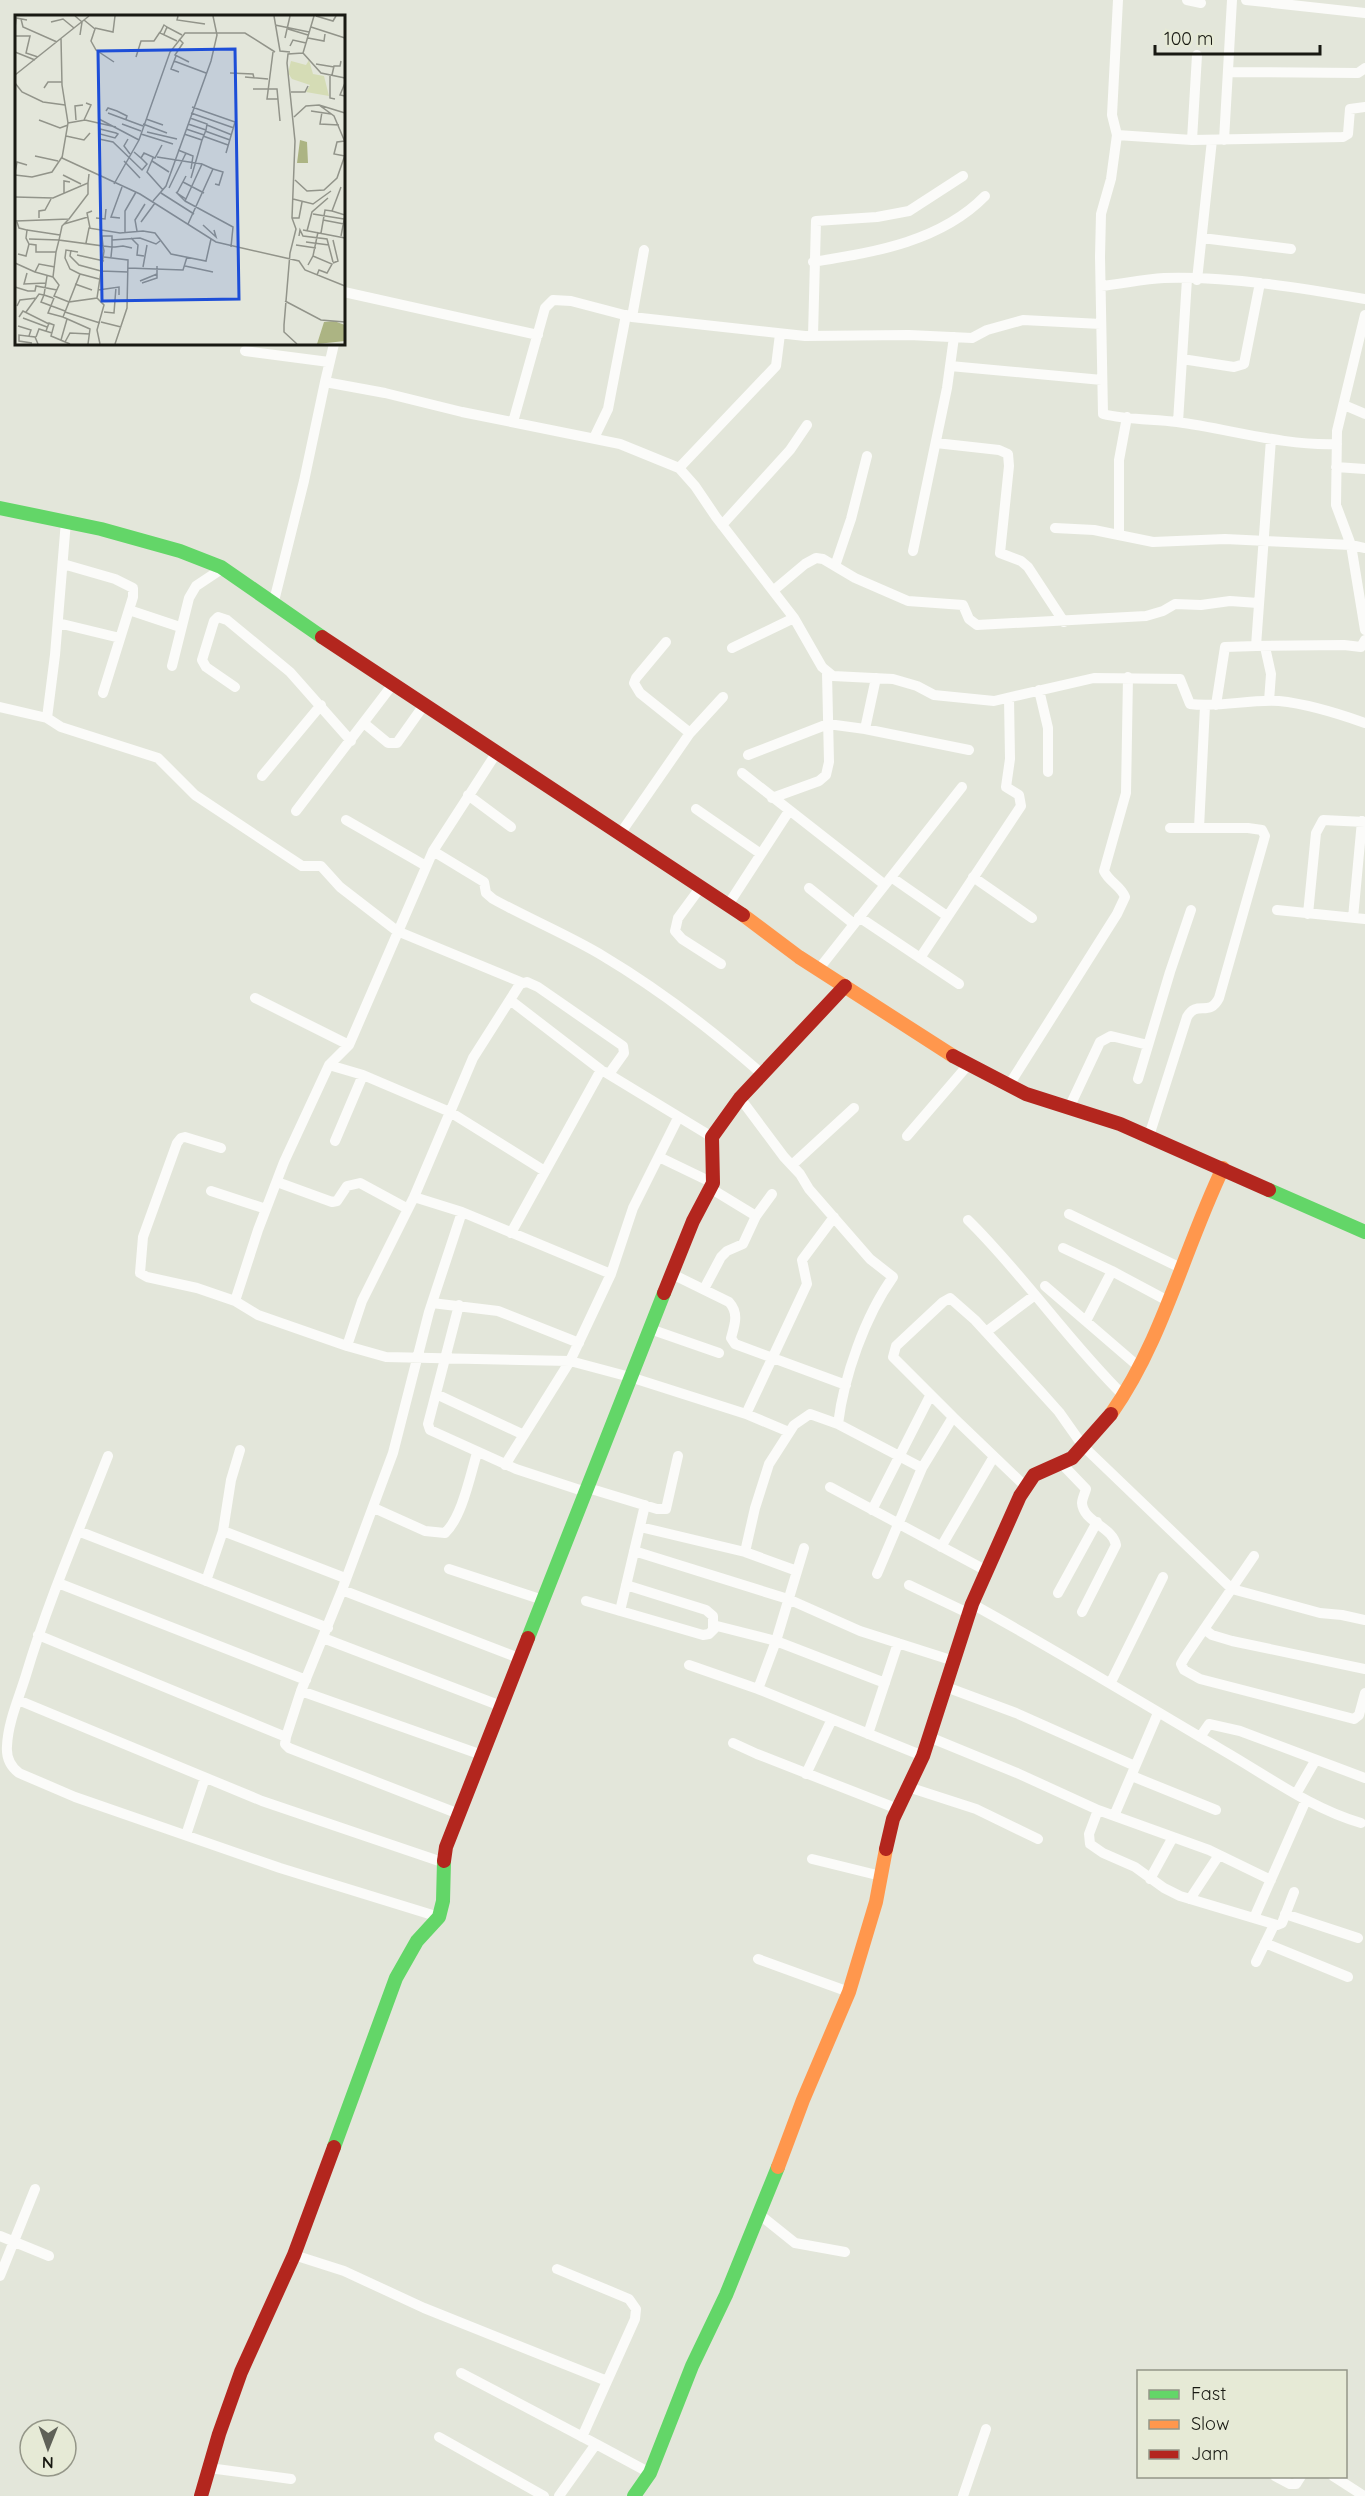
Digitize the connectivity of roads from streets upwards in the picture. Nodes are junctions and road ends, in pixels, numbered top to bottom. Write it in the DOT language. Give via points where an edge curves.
graph roads {
  1 [pos="1118,0"];
  2 [pos="1187,0"];
  3 [pos="1232,0"];
  4 [pos="1246,0"];
  5 [pos="1201,3"];
  6 [pos="1365,13"];
  7 [pos="1197,55"];
  8 [pos="1365,68"];
  9 [pos="1228,72"];
  10 [pos="1365,107"];
  11 [pos="1117,135"];
  12 [pos="1192,140"];
  13 [pos="1212,140"];
  14 [pos="1224,140"];
  15 [pos="963,176"];
  16 [pos="985,196"];
  17 [pos="1202,238"];
  18 [pos="1291,249"];
  19 [pos="644,250"];
  20 [pos="813,262"];
  21 [pos="1192,279"];
  22 [pos="1260,284"];
  23 [pos="1101,286"];
  24 [pos="345,296"];
  25 [pos="1365,299"];
  26 [pos="1365,315"];
  27 [pos="629,316"];
  28 [pos="1101,324"];
  29 [pos="780,334"];
  30 [pos="538,335"];
  31 [pos="813,336"];
  32 [pos="954,337"];
  33 [pos="334,345"];
  34 [pos="245,351"];
  35 [pos="1182,359"];
  36 [pos="329,362"];
  37 [pos="950,366"];
  38 [pos="1102,380"];
  39 [pos="325,382"];
  40 [pos="1344,405"];
  41 [pos="1365,414"];
  42 [pos="1127,417"];
  43 [pos="1178,422"];
  44 [pos="513,423"];
  45 [pos="807,425"];
  46 [pos="594,438"];
  47 [pos="1271,439"];
  48 [pos="936,443"];
  49 [pos="1337,444"];
  50 [pos="867,456"];
  51 [pos="1336,467"];
  52 [pos="679,468"];
  53 [pos="1365,469"];
  54 [pos="0,508"];
  55 [pos="66,521"];
  56 [pos="722,525"];
  57 [pos="1055,528"];
  58 [pos="1119,535"];
  59 [pos="1262,541"];
  60 [pos="1351,545"];
  61 [pos="1365,548"];
  62 [pos="913,551"];
  63 [pos="63,564"];
  64 [pos="835,566"];
  65 [pos="223,568"];
  66 [pos="774,590"];
  67 [pos="1258,603"];
  68 [pos="1364,604"];
  69 [pos="273,605"];
  70 [pos="129,610"];
  71 [pos="794,618"];
  72 [pos="1064,622"];
  73 [pos="58,623"];
  74 [pos="180,627"];
  75 [pos="1365,630"];
  76 [pos="120,638"];
  77 [pos="1365,640"];
  78 [pos="666,642"];
  79 [pos="1261,646"];
  80 [pos="732,648"];
  81 [pos="172,666"];
  82 [pos="827,673"];
  83 [pos="1128,677"];
  84 [pos="876,678"];
  85 [pos="393,684"];
  86 [pos="235,687"];
  87 [pos="1039,690"];
  88 [pos="103,693"];
  89 [pos="723,697"];
  90 [pos="1010,698"];
  91 [pos="1269,701"];
  92 [pos="321,705"];
  93 [pos="424,705"];
  94 [pos="1211,705"];
  95 [pos="0,707"];
  96 [pos="47,718"];
  97 [pos="1365,723"];
  98 [pos="364,724"];
  99 [pos="828,724"];
  100 [pos="866,729"];
  101 [pos="690,733"];
  102 [pos="351,741"];
  103 [pos="969,750"];
  104 [pos="497,752"];
  105 [pos="748,755"];
  106 [pos="1048,772"];
  107 [pos="742,773"];
  108 [pos="262,776"];
  109 [pos="962,787"];
  110 [pos="468,795"];
  111 [pos="772,798"];
  112 [pos="696,809"];
  113 [pos="296,811"];
  114 [pos="789,811"];
  115 [pos="346,820"];
  116 [pos="1363,822"];
  117 [pos="511,827"];
  118 [pos="1170,828"];
  119 [pos="1199,828"];
  120 [pos="620,834"];
  121 [pos="433,851"];
  122 [pos="761,854"];
  123 [pos="426,866"];
  124 [pos="973,877"];
  125 [pos="888,881"];
  126 [pos="700,888"];
  127 [pos="809,888"];
  128 [pos="728,905"];
  129 [pos="1191,910"];
  130 [pos="1277,910"];
  131 [pos="1308,914"];
  132 [pos="947,916"];
  133 [pos="1032,918"];
  134 [pos="1353,918"];
  135 [pos="1365,919"];
  136 [pos="857,920"];
  137 [pos="397,931"];
  138 [pos="920,958"];
  139 [pos="721,964"];
  140 [pos="818,970"];
  141 [pos="523,982"];
  142 [pos="959,984"];
  143 [pos="845,986"];
  144 [pos="255,998"];
  145 [pos="510,1000"];
  146 [pos="349,1045"];
  147 [pos="1148,1045"];
  148 [pos="329,1065"];
  149 [pos="968,1065"];
  150 [pos="605,1072"];
  151 [pos="762,1074"];
  152 [pos="363,1076"];
  153 [pos="1138,1079"];
  154 [pos="1009,1085"];
  155 [pos="740,1098"];
  156 [pos="854,1108"];
  157 [pos="1069,1108"];
  158 [pos="450,1112"];
  159 [pos="678,1118"];
  160 [pos="908,1136"];
  161 [pos="1149,1136"];
  162 [pos="712,1137"];
  163 [pos="335,1141"];
  164 [pos="221,1148"];
  165 [pos="659,1157"];
  166 [pos="792,1165"];
  167 [pos="1222,1168"];
  168 [pos="543,1170"];
  169 [pos="276,1182"];
  170 [pos="711,1186"];
  171 [pos="211,1191"];
  172 [pos="772,1194"];
  173 [pos="414,1197"];
  174 [pos="266,1209"];
  175 [pos="408,1209"];
  176 [pos="462,1212"];
  177 [pos="1069,1214"];
  178 [pos="756,1216"];
  179 [pos="834,1217"];
  180 [pos="968,1220"];
  181 [pos="1365,1232"];
  182 [pos="511,1233"];
  183 [pos="1063,1248"];
  184 [pos="1180,1268"];
  185 [pos="1112,1271"];
  186 [pos="611,1274"];
  187 [pos="672,1274"];
  188 [pos="1045,1286"];
  189 [pos="704,1289"];
  190 [pos="1035,1295"];
  191 [pos="235,1301"];
  192 [pos="1168,1301"];
  193 [pos="432,1303"];
  194 [pos="459,1305"];
  195 [pos="1086,1321"];
  196 [pos="650,1329"];
  197 [pos="986,1332"];
  198 [pos="579,1343"];
  199 [pos="347,1346"];
  200 [pos="719,1353"];
  201 [pos="417,1357"];
  202 [pos="773,1357"];
  203 [pos="447,1358"];
  204 [pos="570,1361"];
  205 [pos="1139,1367"];
  206 [pos="630,1377"];
  207 [pos="846,1385"];
  208 [pos="436,1394"];
  209 [pos="930,1396"];
  210 [pos="1124,1396"];
  211 [pos="746,1414"];
  212 [pos="953,1417"];
  213 [pos="838,1424"];
  214 [pos="789,1432"];
  215 [pos="524,1435"];
  216 [pos="1083,1446"];
  217 [pos="240,1450"];
  218 [pos="477,1453"];
  219 [pos="108,1456"];
  220 [pos="678,1456"];
  221 [pos="899,1456"];
  222 [pos="993,1458"];
  223 [pos="1061,1463"];
  224 [pos="505,1465"];
  225 [pos="922,1468"];
  226 [pos="830,1487"];
  227 [pos="1026,1487"];
  228 [pos="587,1490"];
  229 [pos="645,1505"];
  230 [pos="374,1508"];
  231 [pos="872,1510"];
  232 [pos="1096,1522"];
  233 [pos="898,1523"];
  234 [pos="640,1527"];
  235 [pos="78,1531"];
  236 [pos="223,1531"];
  237 [pos="941,1547"];
  238 [pos="804,1548"];
  239 [pos="634,1551"];
  240 [pos="745,1552"];
  241 [pos="1254,1556"];
  242 [pos="449,1569"];
  243 [pos="797,1571"];
  244 [pos="987,1571"];
  245 [pos="878,1574"];
  246 [pos="1163,1577"];
  247 [pos="345,1578"];
  248 [pos="206,1581"];
  249 [pos="58,1583"];
  250 [pos="626,1585"];
  251 [pos="909,1585"];
  252 [pos="1232,1589"];
  253 [pos="342,1590"];
  254 [pos="1058,1593"];
  255 [pos="788,1599"];
  256 [pos="543,1600"];
  257 [pos="586,1602"];
  258 [pos="971,1609"];
  259 [pos="620,1611"];
  260 [pos="1082,1612"];
  261 [pos="1365,1620"];
  262 [pos="713,1628"];
  263 [pos="1204,1629"];
  264 [pos="326,1633"];
  265 [pos="38,1635"];
  266 [pos="776,1641"];
  267 [pos="898,1643"];
  268 [pos="519,1658"];
  269 [pos="954,1661"];
  270 [pos="689,1665"];
  271 [pos="1365,1669"];
  272 [pos="306,1680"];
  273 [pos="1111,1682"];
  274 [pos="885,1683"];
  275 [pos="946,1687"];
  276 [pos="758,1689"];
  277 [pos="302,1691"];
  278 [pos="1365,1693"];
  279 [pos="18,1700"];
  280 [pos="501,1706"];
  281 [pos="1158,1713"];
  282 [pos="832,1719"];
  283 [pos="868,1734"];
  284 [pos="286,1737"];
  285 [pos="929,1737"];
  286 [pos="1200,1737"];
  287 [pos="733,1743"];
  288 [pos="482,1755"];
  289 [pos="923,1756"];
  290 [pos="1315,1761"];
  291 [pos="1133,1771"];
  292 [pos="806,1774"];
  293 [pos="1365,1778"];
  294 [pos="205,1779"];
  295 [pos="908,1787"];
  296 [pos="1301,1797"];
  297 [pos="898,1809"];
  298 [pos="1098,1810"];
  299 [pos="1216,1810"];
  300 [pos="459,1814"];
  301 [pos="1114,1816"];
  302 [pos="1364,1819"];
  303 [pos="186,1835"];
  304 [pos="1173,1837"];
  305 [pos="1038,1839"];
  306 [pos="1219,1855"];
  307 [pos="812,1858"];
  308 [pos="442,1862"];
  309 [pos="881,1876"];
  310 [pos="1150,1879"];
  311 [pos="1271,1880"];
  312 [pos="1294,1892"];
  313 [pos="1190,1899"];
  314 [pos="1285,1914"];
  315 [pos="439,1917"];
  316 [pos="1254,1918"];
  317 [pos="1274,1925"];
  318 [pos="1358,1938"];
  319 [pos="1266,1943"];
  320 [pos="758,1959"];
  321 [pos="1256,1962"];
  322 [pos="1348,1977"];
  323 [pos="849,1992"];
  324 [pos="35,2189"];
  325 [pos="760,2215"];
  326 [pos="0,2236"];
  327 [pos="13,2241"];
  328 [pos="845,2252"];
  329 [pos="294,2254"];
  330 [pos="49,2256"];
  331 [pos="557,2269"];
  332 [pos="0,2276"];
  333 [pos="461,2373"];
  334 [pos="607,2381"];
  335 [pos="986,2428"];
  336 [pos="439,2437"];
  337 [pos="582,2437"];
  338 [pos="596,2444"];
  339 [pos="209,2468"];
  340 [pos="650,2473"];
  341 [pos="1279,2478"];
  342 [pos="1300,2478"];
  343 [pos="1336,2478"];
  344 [pos="291,2479"];
  345 [pos="201,2496"];
  346 [pos="544,2496"];
  347 [pos="559,2496"];
  348 [pos="634,2496"];
  349 [pos="963,2496"];
  350 [pos="1364,2496"];
  1 -- 11 [label="street" via="1112,115"];
  2 -- 5 [label="street"];
  3 -- 9 [label="street"];
  4 -- 6 [label="street"];
  7 -- 12 [label="street"];
  8 -- 9 [label="street" via="1358,72"];
  9 -- 14 [label="street"];
  10 -- 14 [label="street" via="1350,109 1348,134 1343,137"];
  11 -- 12 [label="street"];
  11 -- 23 [label="street" via="1101,214"];
  12 -- 13 [label="street"];
  13 -- 14 [label="street"];
  13 -- 17 [label="street"];
  15 -- 20 [label="street" via="909,211 816,221"];
  16 -- 20 [label="street" via="970,212 919,239"];
  17 -- 18 [label="street"];
  17 -- 21 [label="street"];
  19 -- 27 [label="street"];
  20 -- 31 [label="street"];
  21 -- 22 [label="street"];
  21 -- 23 [label="street" via="1164,278"];
  21 -- 35 [label="street"];
  22 -- 25 [label="street"];
  22 -- 35 [label="street" via="1244,364"];
  23 -- 28 [label="street"];
  24 -- 30 [label="street"];
  26 -- 40 [label="street"];
  27 -- 29 [label="street"];
  27 -- 30 [label="street" via="553,300 545,308"];
  27 -- 46 [label="street" via="608,409"];
  28 -- 32 [label="street" via="1023,320 972,338"];
  28 -- 38 [label="street"];
  29 -- 31 [label="street"];
  29 -- 52 [label="street" via="776,366"];
  30 -- 44 [label="street"];
  31 -- 32 [label="street"];
  32 -- 37 [label="street"];
  33 -- 36 [label="street"];
  34 -- 36 [label="street"];
  35 -- 43 [label="street"];
  36 -- 39 [label="street"];
  37 -- 38 [label="street"];
  37 -- 48 [label="street"];
  38 -- 42 [label="street" via="1103,414"];
  39 -- 44 [label="street"];
  39 -- 69 [label="street"];
  40 -- 41 [label="street"];
  40 -- 49 [label="street"];
  42 -- 43 [label="street"];
  42 -- 58 [label="street" via="1119,459"];
  43 -- 47 [label="street"];
  44 -- 46 [label="street"];
  45 -- 56 [label="street" via="770,474"];
  46 -- 52 [label="street"];
  47 -- 49 [label="street"];
  47 -- 59 [label="street"];
  48 -- 62 [label="street"];
  48 -- 72 [label="street" via="1008,454 1000,553 1028,567"];
  49 -- 51 [label="street"];
  50 -- 64 [label="street"];
  51 -- 53 [label="street"];
  51 -- 60 [label="street" via="1336,505"];
  52 -- 56 [label="street"];
  54 -- 55 [label="street"];
  55 -- 63 [label="street"];
  55 -- 65 [label="street" via="180,550"];
  56 -- 66 [label="street"];
  57 -- 58 [label="street"];
  58 -- 59 [label="street" via="1153,542"];
  59 -- 60 [label="street"];
  59 -- 67 [label="street"];
  60 -- 61 [label="street"];
  60 -- 68 [label="street"];
  63 -- 70 [label="street" via="129,585 133,592"];
  63 -- 73 [label="street"];
  64 -- 66 [label="street" via="823,559 810,560"];
  64 -- 72 [label="street" via="908,601 963,605 969,619 977,625"];
  65 -- 69 [label="street"];
  65 -- 74 [label="street" via="196,586"];
  66 -- 71 [label="street"];
  67 -- 72 [label="street" via="1175,604 1146,616"];
  67 -- 79 [label="street"];
  68 -- 75 [label="street"];
  69 -- 85 [label="street"];
  70 -- 74 [label="street"];
  70 -- 76 [label="street"];
  71 -- 80 [label="street"];
  71 -- 82 [label="street"];
  73 -- 76 [label="street"];
  73 -- 96 [label="street"];
  74 -- 81 [label="street"];
  76 -- 88 [label="street"];
  77 -- 79 [label="street" via="1361,647"];
  78 -- 101 [label="street" via="634,683 640,693"];
  79 -- 91 [label="street" via="1270,674"];
  79 -- 94 [label="street" via="1224,647"];
  82 -- 84 [label="street"];
  82 -- 99 [label="street"];
  83 -- 87 [label="street" via="1094,678"];
  83 -- 94 [label="street" via="1180,679 1190,704"];
  83 -- 154 [label="street" via="1126,793 1104,871 1125,897"];
  84 -- 90 [label="street" via="893,679 948,698"];
  84 -- 100 [label="street"];
  85 -- 93 [label="street"];
  85 -- 98 [label="street"];
  86 -- 92 [label="street" via="202,660 218,617 283,665"];
  87 -- 90 [label="street"];
  87 -- 106 [label="street" via="1048,728"];
  89 -- 101 [label="street"];
  90 -- 124 [label="street" via="1006,787 1019,795 1022,802"];
  91 -- 94 [label="street"];
  91 -- 97 [label="street" via="1320,708"];
  92 -- 102 [label="street"];
  92 -- 108 [label="street"];
  93 -- 98 [label="street" via="397,743 388,743"];
  93 -- 104 [label="street"];
  94 -- 119 [label="street"];
  95 -- 96 [label="street"];
  96 -- 137 [label="street" via="61,727 158,758 195,795 302,866 321,866 340,887"];
  98 -- 102 [label="street"];
  99 -- 100 [label="street"];
  99 -- 105 [label="street"];
  99 -- 111 [label="street" via="826,775"];
  100 -- 103 [label="street"];
  101 -- 120 [label="street"];
  102 -- 113 [label="street"];
  104 -- 110 [label="street"];
  104 -- 120 [label="street"];
  107 -- 111 [label="street"];
  109 -- 125 [label="street"];
  110 -- 117 [label="street"];
  110 -- 121 [label="street"];
  111 -- 114 [label="street"];
  112 -- 122 [label="street"];
  114 -- 122 [label="street"];
  114 -- 125 [label="street"];
  115 -- 123 [label="street"];
  116 -- 131 [label="street" via="1330,819 1320,824"];
  116 -- 134 [label="street"];
  118 -- 119 [label="street"];
  119 -- 161 [label="street" via="1258,829 1264,833 1264,840 1219,998 1211,1009 1190,1011"];
  120 -- 126 [label="street"];
  121 -- 123 [label="street"];
  121 -- 151 [label="street" via="484,882 486,893 493,899 647,983"];
  122 -- 128 [label="street"];
  123 -- 137 [label="street"];
  124 -- 132 [label="street"];
  124 -- 133 [label="street"];
  125 -- 132 [label="street"];
  125 -- 136 [label="street"];
  126 -- 128 [label="street"];
  126 -- 139 [label="street" via="678,918 675,931"];
  127 -- 136 [label="street"];
  128 -- 140 [label="street"];
  129 -- 147 [label="street"];
  130 -- 131 [label="street"];
  131 -- 134 [label="street"];
  132 -- 138 [label="street"];
  134 -- 135 [label="street"];
  136 -- 138 [label="street"];
  136 -- 140 [label="street"];
  137 -- 141 [label="street"];
  137 -- 146 [label="street"];
  138 -- 142 [label="street"];
  140 -- 143 [label="street"];
  141 -- 145 [label="street"];
  141 -- 150 [label="street" via="538,987 623,1046 622,1058"];
  143 -- 149 [label="street"];
  143 -- 151 [label="street"];
  144 -- 146 [label="street"];
  145 -- 150 [label="street"];
  145 -- 158 [label="street" via="472,1058"];
  146 -- 148 [label="street"];
  147 -- 153 [label="street"];
  147 -- 157 [label="street" via="1111,1036 1100,1042"];
  148 -- 152 [label="street"];
  148 -- 169 [label="street"];
  149 -- 154 [label="street"];
  149 -- 160 [label="street"];
  150 -- 159 [label="street"];
  150 -- 168 [label="street"];
  151 -- 155 [label="street"];
  152 -- 158 [label="street"];
  152 -- 163 [label="street"];
  154 -- 157 [label="street"];
  155 -- 162 [label="street"];
  155 -- 166 [label="street"];
  156 -- 166 [label="street"];
  157 -- 161 [label="street"];
  158 -- 168 [label="street"];
  158 -- 173 [label="street"];
  159 -- 162 [label="street"];
  159 -- 165 [label="street"];
  161 -- 167 [label="street"];
  162 -- 170 [label="street"];
  164 -- 191 [label="street" via="185,1137 177,1143 143,1237 140,1273"];
  165 -- 170 [label="street"];
  165 -- 186 [label="street" via="633,1208"];
  166 -- 179 [label="street"];
  167 -- 181 [label="street"];
  167 -- 184 [label="street"];
  168 -- 182 [label="street"];
  169 -- 174 [label="street"];
  169 -- 175 [label="street" via="332,1202 347,1186 360,1183"];
  170 -- 178 [label="street"];
  170 -- 187 [label="street"];
  171 -- 174 [label="street"];
  172 -- 178 [label="street"];
  173 -- 175 [label="street"];
  173 -- 176 [label="street"];
  174 -- 191 [label="street"];
  175 -- 199 [label="street" via="362,1300"];
  176 -- 182 [label="street"];
  176 -- 193 [label="street"];
  177 -- 184 [label="street"];
  178 -- 189 [label="street" via="743,1244 721,1257"];
  179 -- 202 [label="street" via="805,1254 802,1266 807,1284"];
  179 -- 207 [label="street" via="870,1259 893,1277 878,1298"];
  180 -- 190 [label="street"];
  182 -- 186 [label="street"];
  183 -- 185 [label="street"];
  184 -- 192 [label="street"];
  185 -- 192 [label="street"];
  185 -- 195 [label="street"];
  186 -- 198 [label="street"];
  187 -- 189 [label="street"];
  187 -- 196 [label="street"];
  188 -- 195 [label="street"];
  189 -- 202 [label="street" via="734,1308 732,1341"];
  190 -- 197 [label="street"];
  190 -- 210 [label="street"];
  191 -- 199 [label="street" via="258,1315"];
  192 -- 205 [label="street"];
  193 -- 194 [label="street"];
  193 -- 201 [label="street"];
  194 -- 198 [label="street" via="498,1311"];
  194 -- 203 [label="street"];
  195 -- 205 [label="street"];
  196 -- 200 [label="street"];
  196 -- 206 [label="street"];
  197 -- 209 [label="street" via="950,1298 897,1346 895,1361"];
  197 -- 216 [label="street" via="1059,1412"];
  198 -- 204 [label="street"];
  199 -- 201 [label="street" via="386,1357"];
  201 -- 203 [label="street"];
  201 -- 230 [label="street" via="393,1453"];
  202 -- 207 [label="street"];
  202 -- 211 [label="street"];
  203 -- 204 [label="street"];
  203 -- 208 [label="street"];
  204 -- 206 [label="street"];
  204 -- 215 [label="street"];
  205 -- 210 [label="street"];
  206 -- 211 [label="street"];
  206 -- 228 [label="street"];
  207 -- 213 [label="street"];
  208 -- 215 [label="street"];
  208 -- 218 [label="street" via="430,1430"];
  209 -- 212 [label="street"];
  209 -- 221 [label="street"];
  210 -- 216 [label="street"];
  211 -- 214 [label="street"];
  212 -- 222 [label="street"];
  212 -- 225 [label="street"];
  213 -- 214 [label="street" via="810,1414"];
  213 -- 221 [label="street"];
  214 -- 240 [label="street" via="769,1464"];
  215 -- 224 [label="street"];
  216 -- 223 [label="street"];
  216 -- 252 [label="street"];
  217 -- 236 [label="street"];
  218 -- 224 [label="street"];
  218 -- 230 [label="street" via="457,1514 445,1533 425,1531"];
  219 -- 235 [label="street"];
  220 -- 229 [label="street" via="668,1506 662,1510"];
  221 -- 225 [label="street"];
  221 -- 231 [label="street"];
  222 -- 227 [label="street"];
  222 -- 237 [label="street"];
  223 -- 227 [label="street" via="1034,1475"];
  223 -- 232 [label="street" via="1086,1489 1082,1503"];
  224 -- 228 [label="street"];
  225 -- 233 [label="street"];
  226 -- 231 [label="street"];
  227 -- 244 [label="street"];
  228 -- 229 [label="street"];
  228 -- 256 [label="street"];
  229 -- 234 [label="street"];
  230 -- 247 [label="street"];
  231 -- 233 [label="street"];
  232 -- 254 [label="street"];
  232 -- 260 [label="street" via="1116,1545"];
  233 -- 237 [label="street"];
  233 -- 245 [label="street"];
  234 -- 239 [label="street"];
  234 -- 240 [label="street"];
  235 -- 248 [label="street"];
  235 -- 249 [label="street"];
  236 -- 247 [label="street"];
  236 -- 248 [label="street"];
  237 -- 244 [label="street"];
  238 -- 243 [label="street"];
  239 -- 250 [label="street"];
  239 -- 255 [label="street"];
  240 -- 243 [label="street"];
  241 -- 252 [label="street"];
  242 -- 256 [label="street"];
  243 -- 255 [label="street"];
  244 -- 258 [label="street"];
  246 -- 273 [label="street"];
  247 -- 253 [label="street"];
  248 -- 264 [label="street"];
  249 -- 265 [label="street"];
  249 -- 272 [label="street"];
  250 -- 259 [label="street"];
  250 -- 262 [label="street" via="706,1610 713,1616"];
  251 -- 258 [label="street"];
  252 -- 261 [label="street" via="1320,1613"];
  252 -- 263 [label="street"];
  253 -- 264 [label="street"];
  253 -- 268 [label="street"];
  255 -- 266 [label="street"];
  255 -- 267 [label="street"];
  256 -- 268 [label="street"];
  257 -- 259 [label="street"];
  258 -- 269 [label="street"];
  258 -- 273 [label="street"];
  259 -- 262 [label="street" via="703,1635"];
  262 -- 266 [label="street" via="721,1625"];
  263 -- 271 [label="street" via="1232,1641"];
  263 -- 278 [label="street" via="1181,1664 1200,1679 1354,1719 1359,1715"];
  264 -- 272 [label="street"];
  264 -- 280 [label="street"];
  265 -- 279 [label="street"];
  265 -- 284 [label="street"];
  266 -- 274 [label="street"];
  266 -- 276 [label="street"];
  267 -- 269 [label="street"];
  267 -- 274 [label="street"];
  268 -- 280 [label="street"];
  269 -- 275 [label="street"];
  270 -- 276 [label="street"];
  272 -- 277 [label="street"];
  273 -- 281 [label="street"];
  274 -- 283 [label="street"];
  275 -- 285 [label="street"];
  275 -- 291 [label="street" via="1016,1713"];
  276 -- 282 [label="street"];
  277 -- 284 [label="street"];
  277 -- 288 [label="street"];
  279 -- 294 [label="street"];
  279 -- 303 [label="street" via="6,1748 8,1761 19,1773 75,1797"];
  280 -- 288 [label="street"];
  281 -- 286 [label="street"];
  281 -- 291 [label="street"];
  282 -- 283 [label="street"];
  282 -- 292 [label="street"];
  283 -- 289 [label="street"];
  284 -- 300 [label="street" via="285,1744 299,1754"];
  285 -- 289 [label="street"];
  285 -- 298 [label="street"];
  286 -- 290 [label="street" via="1206,1726 1212,1724"];
  286 -- 296 [label="street"];
  287 -- 292 [label="street"];
  288 -- 300 [label="street"];
  289 -- 295 [label="street"];
  290 -- 293 [label="street"];
  290 -- 296 [label="street"];
  291 -- 299 [label="street"];
  291 -- 301 [label="street"];
  292 -- 297 [label="street"];
  294 -- 303 [label="street"];
  294 -- 308 [label="street"];
  295 -- 297 [label="street"];
  295 -- 305 [label="street" via="976,1809"];
  296 -- 302 [label="street" via="1338,1816"];
  296 -- 311 [label="street"];
  297 -- 309 [label="street" via="887,1840"];
  298 -- 301 [label="street"];
  298 -- 310 [label="street" via="1089,1834 1090,1844"];
  300 -- 308 [label="street"];
  301 -- 304 [label="street"];
  303 -- 315 [label="street"];
  304 -- 306 [label="street"];
  304 -- 310 [label="street"];
  306 -- 311 [label="street"];
  306 -- 313 [label="street"];
  307 -- 309 [label="street"];
  308 -- 315 [label="street"];
  309 -- 323 [label="street"];
  310 -- 313 [label="street"];
  311 -- 316 [label="street"];
  312 -- 314 [label="street"];
  313 -- 316 [label="street"];
  314 -- 317 [label="street" via="1282,1923"];
  314 -- 318 [label="street"];
  315 -- 329 [label="street" via="394,1978"];
  316 -- 317 [label="street"];
  317 -- 319 [label="street"];
  319 -- 321 [label="street"];
  319 -- 322 [label="street"];
  320 -- 323 [label="street"];
  323 -- 325 [label="street"];
  324 -- 327 [label="street"];
  325 -- 328 [label="street" via="795,2243"];
  325 -- 340 [label="street" via="692,2366"];
  326 -- 327 [label="street"];
  327 -- 330 [label="street"];
  327 -- 332 [label="street"];
  329 -- 334 [label="street" via="344,2271 424,2308"];
  329 -- 339 [label="street" via="237,2380"];
  331 -- 334 [label="street" via="629,2298 636,2309"];
  333 -- 337 [label="street"];
  334 -- 337 [label="street"];
  335 -- 349 [label="street"];
  336 -- 346 [label="street"];
  337 -- 338 [label="street"];
  338 -- 340 [label="street"];
  338 -- 347 [label="street"];
  339 -- 344 [label="street"];
  339 -- 345 [label="street"];
  340 -- 348 [label="street"];
  341 -- 342 [label="street" via="1296,2484"];
  343 -- 350 [label="street"];
}
